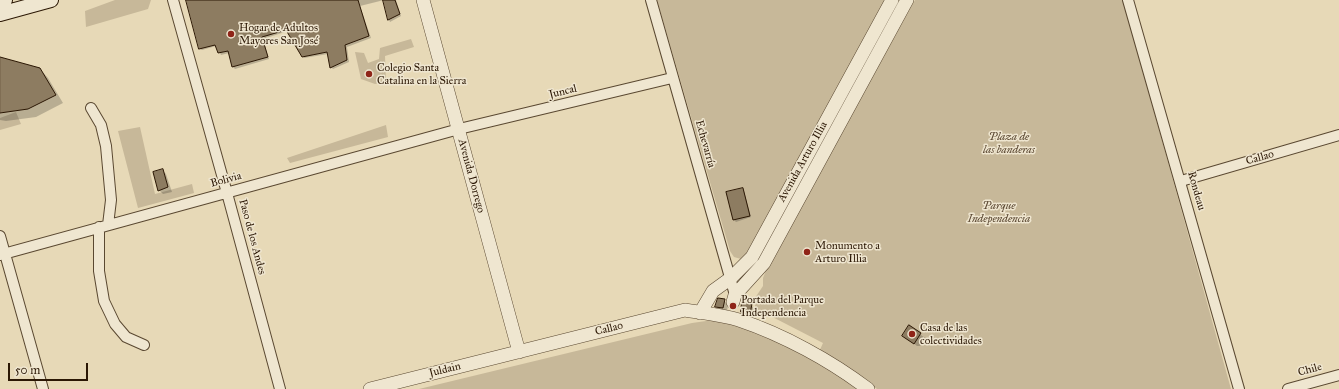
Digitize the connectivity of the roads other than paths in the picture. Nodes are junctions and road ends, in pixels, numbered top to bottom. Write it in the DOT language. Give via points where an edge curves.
graph roads {
  1 [pos="5,0"];
  2 [pos="51,0"];
  3 [pos="173,0"];
  4 [pos="423,0"];
  5 [pos="651,0"];
  6 [pos="892,0"];
  7 [pos="907,0"];
  8 [pos="1128,0"];
  9 [pos="0,1"];
  10 [pos="0,14"];
  11 [pos="672,78"];
  12 [pos="91,108"];
  13 [pos="459,129"];
  14 [pos="1339,136"];
  15 [pos="1181,181"];
  16 [pos="227,193"];
  17 [pos="104,226"];
  18 [pos="0,236"];
  19 [pos="2,254"];
  20 [pos="731,278"];
  21 [pos="733,306"];
  22 [pos="700,313"];
  23 [pos="144,345"];
  24 [pos="519,352"];
  25 [pos="1339,375"];
  26 [pos="43,389"];
  27 [pos="280,389"];
  28 [pos="370,389"];
  29 [pos="868,389"];
  30 [pos="1239,389"];
  31 [pos="1288,389"];
  1 -- 9 [label="main road"];
  2 -- 10 [label="main road"];
  3 -- 16 [label="street, Paso de los Andes"];
  4 -- 13 [label="street, Avenida Dorrego"];
  5 -- 11 [label="street, Echevarría"];
  6 -- 20 [label="street, Avenida Arturo Illia" via="752,257"];
  7 -- 21 [label="street, Avenida Arturo Illia" via="764,263"];
  8 -- 15 [label="street, Rondeau"];
  11 -- 13 [label="street, Juncal"];
  11 -- 20 [label="street, Echevarría"];
  12 -- 17 [label="street" via="101,125 106,146 111,200"];
  13 -- 16 [label="street, Bolivia"];
  13 -- 24 [label="street, Avenida Dorrego"];
  14 -- 15 [label="street, Callao"];
  15 -- 30 [label="street, Rondeau"];
  16 -- 17 [label="street, Bolivia"];
  16 -- 27 [label="street, Paso de los Andes"];
  17 -- 19 [label="street, Bolivia"];
  17 -- 23 [label="street" via="99,272 104,301 115,324 126,337"];
  18 -- 19 [label="street"];
  19 -- 26 [label="street"];
  20 -- 21 [label="street, Echevarría"];
  20 -- 22 [label="street, Avenida Arturo Illia" via="713,291"];
  21 -- 22 [label="street, Callao"];
  21 -- 29 [label="street, Callao" via="754,326 795,344"];
  22 -- 24 [label="street, Callao" via="685,310"];
  24 -- 28 [label="street, Juldain"];
  25 -- 31 [label="street, Chile"];
}
